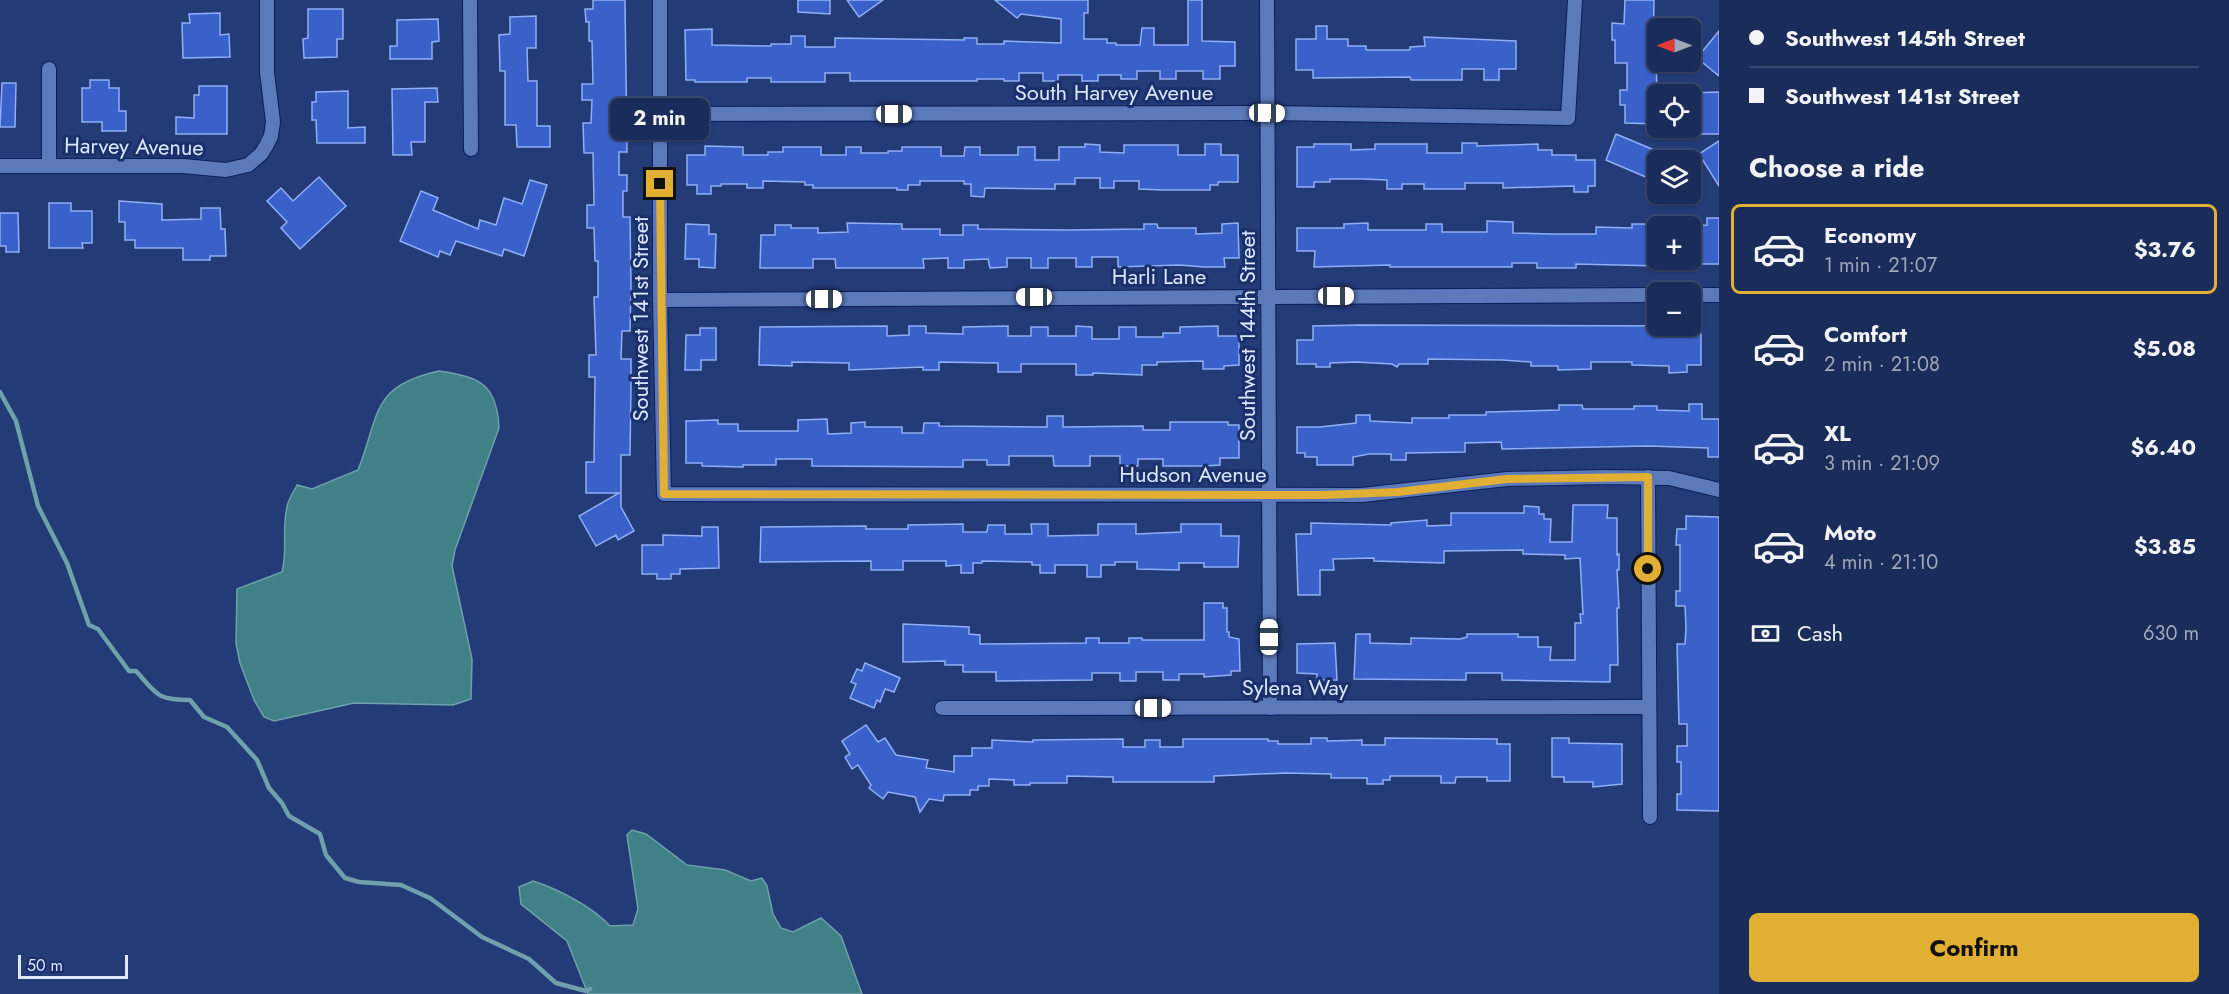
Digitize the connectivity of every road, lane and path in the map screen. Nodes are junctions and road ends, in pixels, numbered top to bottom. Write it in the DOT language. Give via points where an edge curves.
graph roads {
  1 [pos="267,0"];
  2 [pos="470,0"];
  3 [pos="660,0"];
  4 [pos="1267,0"];
  5 [pos="1575,0"];
  6 [pos="48,69"];
  7 [pos="1267,113"];
  8 [pos="660,114"];
  9 [pos="471,148"];
  10 [pos="0,166"];
  11 [pos="49,166"];
  12 [pos="1647,295"];
  13 [pos="1701,295"];
  14 [pos="1719,295"];
  15 [pos="1267,296"];
  16 [pos="660,300"];
  17 [pos="1648,477"];
  18 [pos="1719,490"];
  19 [pos="664,494"];
  20 [pos="1268,496"];
  21 [pos="1649,707"];
  22 [pos="942,708"];
  23 [pos="1270,708"];
  24 [pos="1650,817"];
  1 -- 11 [label="street, Harvey Avenue" via="267,72 273,122 271,136 261,154 249,165 226,170 183,166"];
  2 -- 9 [label="street"];
  3 -- 8 [label="street, Southwest 141st Street"];
  4 -- 7 [label="street, Southwest 144th Street"];
  5 -- 7 [label="street, South Harvey Avenue" via="1568,118"];
  6 -- 11 [label="street"];
  7 -- 8 [label="street, South Harvey Avenue"];
  7 -- 15 [label="street, Southwest 144th Street"];
  8 -- 16 [label="street, Southwest 141st Street"];
  10 -- 11 [label="street, Harvey Avenue"];
  12 -- 15 [label="street, Harli Lane"];
  13 -- 14 [label="street"];
  15 -- 16 [label="street, Harli Lane"];
  15 -- 20 [label="street, Southwest 144th Street"];
  16 -- 19 [label="street, Southwest 141st Street"];
  17 -- 18 [label="street, Hudson Avenue"];
  17 -- 20 [label="street, Hudson Avenue" via="1507,479 1362,495"];
  17 -- 21 [label="street"];
  19 -- 20 [label="street, Hudson Avenue"];
  20 -- 23 [label="street, Southwest 144th Street"];
  21 -- 23 [label="street, Sylena Way"];
  21 -- 24 [label="street"];
  22 -- 23 [label="street, Sylena Way"];
}
